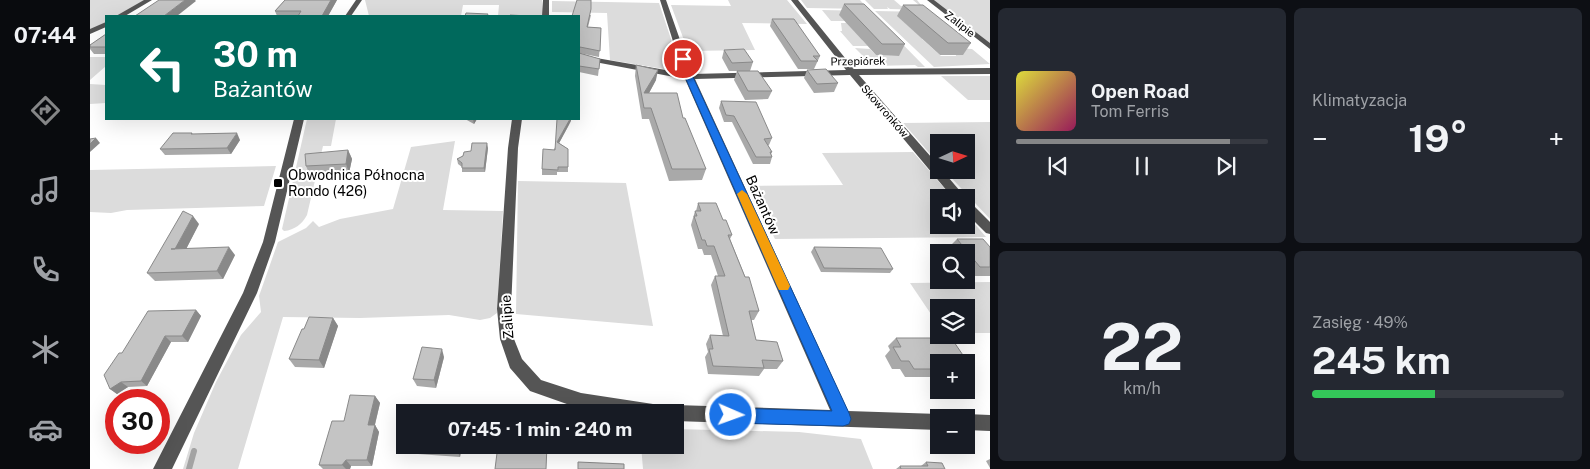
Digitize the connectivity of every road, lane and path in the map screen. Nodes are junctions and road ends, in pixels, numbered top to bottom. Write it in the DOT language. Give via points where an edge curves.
graph roads {
  1 [pos="149,0"];
  2 [pos="359,0"];
  3 [pos="546,0"];
  4 [pos="663,0"];
  5 [pos="794,0"];
  6 [pos="930,0"];
  7 [pos="122,15"];
  8 [pos="349,15"];
  9 [pos="546,15"];
  10 [pos="105,24"];
  11 [pos="90,32"];
  12 [pos="990,47"];
  13 [pos="580,56"];
  14 [pos="990,71"];
  15 [pos="852,72"];
  16 [pos="689,77"];
  17 [pos="299,120"];
  18 [pos="517,120"];
  19 [pos="952,189"];
  20 [pos="975,214"];
  21 [pos="990,230"];
  22 [pos="600,404"];
  23 [pos="684,413"];
  24 [pos="843,419"];
  25 [pos="930,422"];
  26 [pos="975,422"];
  27 [pos="990,423"];
  28 [pos="175,445"];
  29 [pos="162,469"];
  30 [pos="171,469"];
  1 -- 7 [label="street"];
  2 -- 8 [label="street"];
  3 -- 9 [label="street"];
  4 -- 16 [label="street, Bażantów"];
  5 -- 15 [label="street, Skowronków"];
  6 -- 12 [label="street, Zalipie"];
  10 -- 11 [label="street"];
  13 -- 16 [label="street, Przepiórek"];
  14 -- 15 [label="street, Przepiórek"];
  15 -- 16 [label="street, Przepiórek"];
  15 -- 19 [label="street, Skowronków"];
  16 -- 24 [label="street, Bażantów"];
  17 -- 28 [label="street" via="269,242 250,293"];
  18 -- 22 [label="street, Zalipie" via="504,309 507,340 516,363 536,386 580,401"];
  20 -- 21 [label="street"];
  23 -- 24 [label="street"];
  24 -- 25 [label="street"];
  26 -- 27 [label="street"];
  28 -- 29 [label="street"];
  28 -- 30 [label="street"];
}
